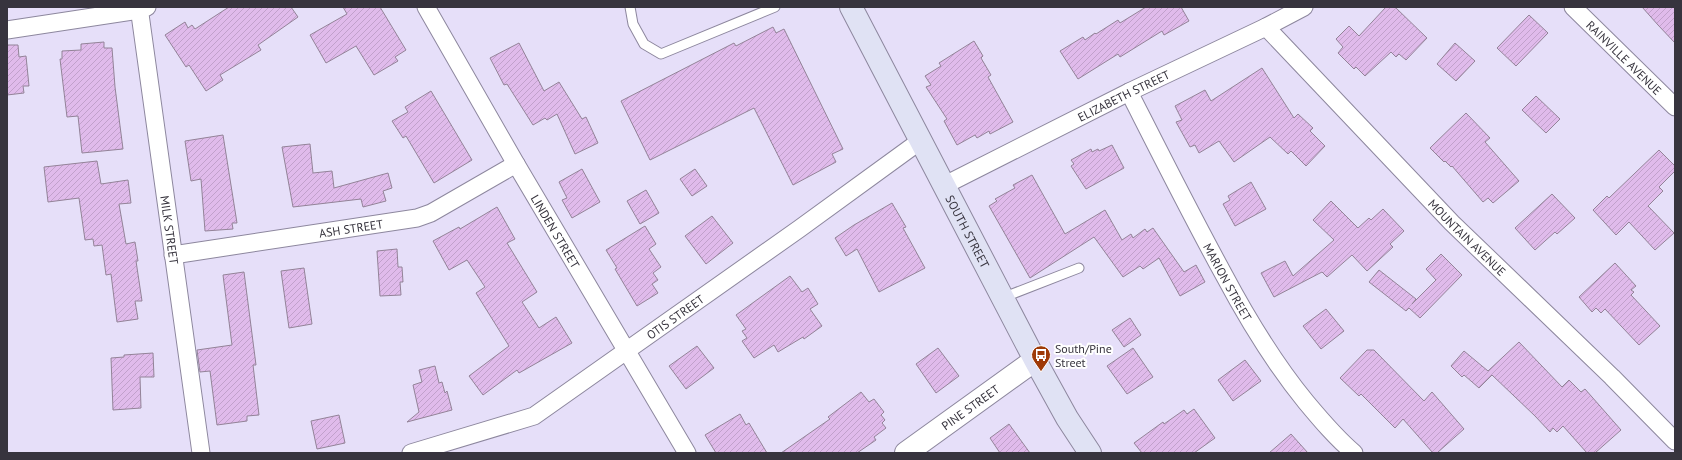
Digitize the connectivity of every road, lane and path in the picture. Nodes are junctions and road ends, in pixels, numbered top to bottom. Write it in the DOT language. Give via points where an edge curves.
graph roads {
  1 [pos="426,7"];
  2 [pos="630,7"];
  3 [pos="776,7"];
  4 [pos="851,7"];
  5 [pos="1304,7"];
  6 [pos="1573,7"];
  7 [pos="142,8"];
  8 [pos="1266,27"];
  9 [pos="7,30"];
  10 [pos="1129,92"];
  11 [pos="1675,107"];
  12 [pos="920,141"];
  13 [pos="516,164"];
  14 [pos="943,186"];
  15 [pos="173,255"];
  16 [pos="1079,268"];
  17 [pos="1002,298"];
  18 [pos="626,352"];
  19 [pos="1035,360"];
  20 [pos="1675,441"];
  21 [pos="201,453"];
  22 [pos="411,453"];
  23 [pos="687,453"];
  24 [pos="906,453"];
  25 [pos="1090,453"];
  26 [pos="1354,453"];
  1 -- 13 [label="street, LINDEN STREET"];
  2 -- 3 [label="lane" via="633,24 644,44 661,54"];
  4 -- 12 [label="main road, SOUTH STREET"];
  5 -- 8 [label="street, ELIZABETH STREET"];
  6 -- 11 [label="street, RAINVILLE AVENUE"];
  7 -- 9 [label="street"];
  7 -- 15 [label="street, MILK STREET"];
  8 -- 10 [label="street, ELIZABETH STREET"];
  8 -- 20 [label="street, MOUNTAIN AVENUE" via="1452,223"];
  10 -- 14 [label="street, ELIZABETH STREET"];
  10 -- 26 [label="street, MARION STREET" via="1245,314 1289,381 1319,418"];
  12 -- 14 [label="main road, SOUTH STREET"];
  12 -- 18 [label="street, OTIS STREET"];
  13 -- 15 [label="street, ASH STREET" via="431,213 417,218"];
  13 -- 18 [label="street, LINDEN STREET"];
  14 -- 17 [label="main road, SOUTH STREET"];
  15 -- 21 [label="street, MILK STREET"];
  16 -- 17 [label="lane"];
  17 -- 19 [label="main road, SOUTH STREET"];
  18 -- 22 [label="street, OTIS STREET" via="534,416"];
  18 -- 23 [label="street, LINDEN STREET"];
  19 -- 24 [label="street, PINE STREET"];
  19 -- 25 [label="main road, SOUTH STREET"];
}
